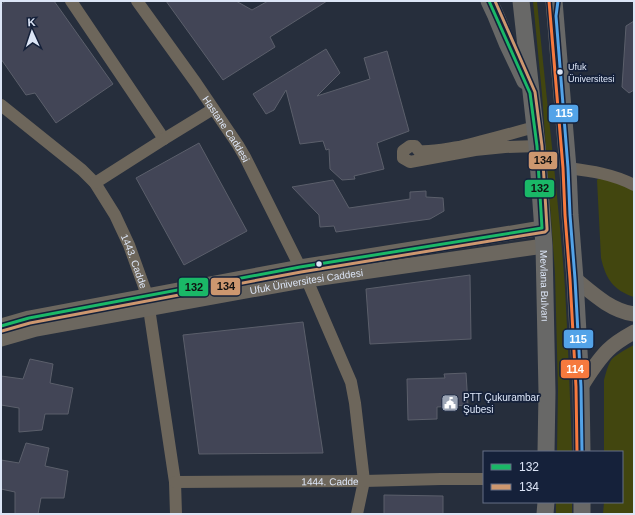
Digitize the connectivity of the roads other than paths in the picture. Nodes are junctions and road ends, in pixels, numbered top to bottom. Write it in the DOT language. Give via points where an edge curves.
graph roads {
  1 [pos="71,1"];
  2 [pos="137,1"];
  3 [pos="489,1"];
  4 [pos="521,1"];
  5 [pos="556,6"];
  6 [pos="530,93"];
  7 [pos="1,105"];
  8 [pos="213,109"];
  9 [pos="535,127"];
  10 [pos="164,138"];
  11 [pos="537,146"];
  12 [pos="568,168"];
  13 [pos="95,184"];
  14 [pos="634,185"];
  15 [pos="542,228"];
  16 [pos="544,246"];
  17 [pos="300,267"];
  18 [pos="575,279"];
  19 [pos="307,280"];
  20 [pos="148,302"];
  21 [pos="634,314"];
  22 [pos="1,326"];
  23 [pos="634,332"];
  24 [pos="1,339"];
  25 [pos="581,387"];
  26 [pos="546,451"];
  27 [pos="582,451"];
  28 [pos="483,479"];
  29 [pos="364,481"];
  30 [pos="175,482"];
  31 [pos="546,503"];
  32 [pos="582,503"];
  33 [pos="176,514"];
  34 [pos="357,514"];
  35 [pos="545,514"];
  36 [pos="582,514"];
  1 -- 10 [label="street"];
  2 -- 8 [label="street, Hastane Caddesi"];
  3 -- 6 [label="highway"];
  4 -- 6 [label="highway, Mevlana Bulvarı"];
  5 -- 12 [label="highway"];
  6 -- 9 [label="highway, Mevlana Bulvarı"];
  7 -- 13 [label="street, 1443. Cadde" via="82,170"];
  8 -- 10 [label="street"];
  8 -- 17 [label="street, Hastane Caddesi" via="243,154"];
  9 -- 11 [label="highway, Mevlana Bulvarı"];
  9 -- 11 [label="street" via="444,150 419,152 415,146 410,146 403,151 403,158 410,162 475,150"];
  10 -- 13 [label="street"];
  11 -- 15 [label="highway, Mevlana Bulvarı"];
  12 -- 14 [label="street" via="595,171"];
  12 -- 18 [label="highway"];
  13 -- 20 [label="street, 1443. Cadde" via="115,215 137,265"];
  15 -- 16 [label="highway, Mevlana Bulvarı"];
  15 -- 17 [label="main road, Ufuk Üniversitesi Caddesi"];
  16 -- 19 [label="main road, Ufuk Üniversitesi Caddesi"];
  16 -- 26 [label="highway, Mevlana Bulvarı"];
  17 -- 19 [label="main road"];
  17 -- 20 [label="main road, Ufuk Üniversitesi Caddesi"];
  18 -- 21 [label="main road" via="607,304"];
  18 -- 25 [label="highway"];
  19 -- 20 [label="main road, Ufuk Üniversitesi Caddesi"];
  19 -- 29 [label="street" via="351,382"];
  20 -- 22 [label="main road, Ufuk Üniversitesi Caddesi" via="29,318"];
  20 -- 24 [label="main road, Ufuk Üniversitesi Caddesi"];
  20 -- 30 [label="street, 1443. Cadde"];
  23 -- 25 [label="main road" via="608,350"];
  25 -- 27 [label="highway"];
  28 -- 29 [label="street, 1444. Cadde"];
  29 -- 30 [label="street, 1444. Cadde"];
  29 -- 34 [label="street"];
  30 -- 33 [label="street, 1443. Cadde"];
  31 -- 35 [label="highway"];
  32 -- 36 [label="highway"];
}
